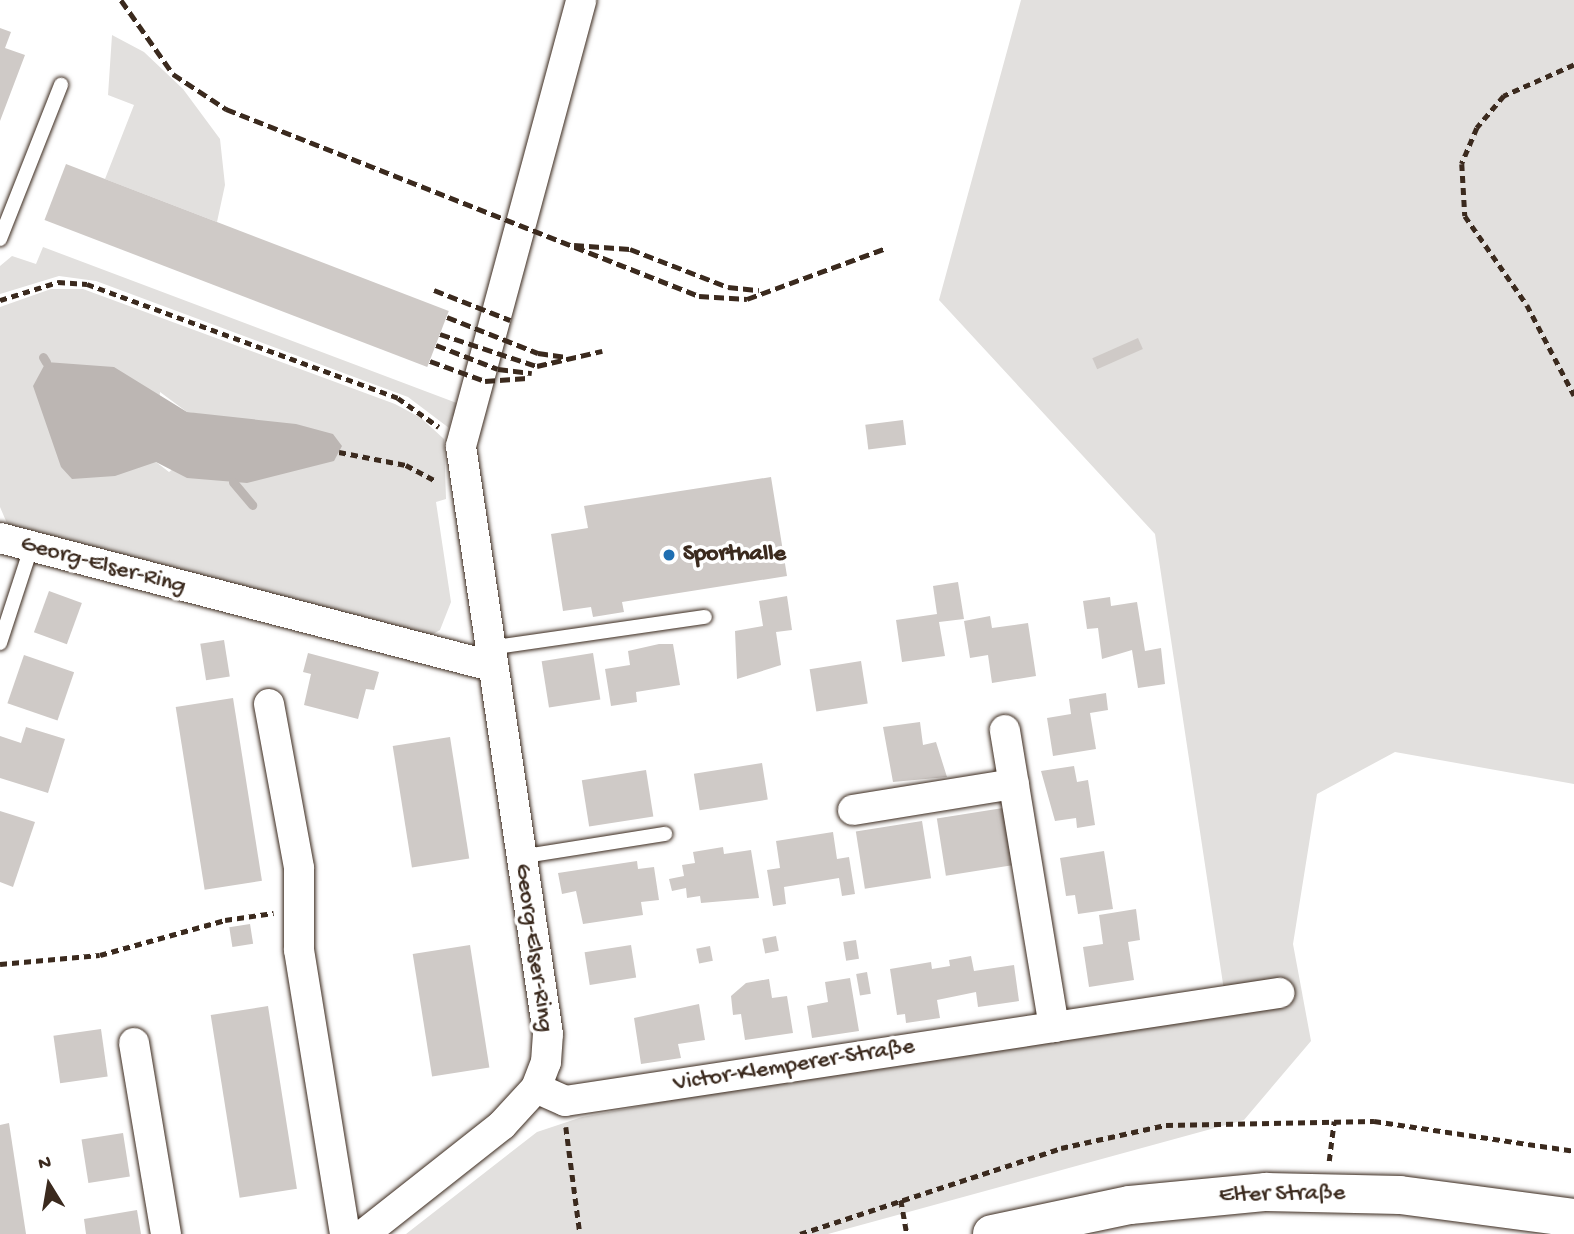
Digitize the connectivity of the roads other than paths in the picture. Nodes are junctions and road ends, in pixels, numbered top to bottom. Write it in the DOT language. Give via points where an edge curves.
graph roads {
  1 [pos="581,0"];
  2 [pos="61,85"];
  3 [pos="0,239"];
  4 [pos="0,538"];
  5 [pos="31,548"];
  6 [pos="705,617"];
  7 [pos="0,643"];
  8 [pos="489,657"];
  9 [pos="269,704"];
  10 [pos="1005,730"];
  11 [pos="1014,784"];
  12 [pos="853,810"];
  13 [pos="664,834"];
  14 [pos="519,856"];
  15 [pos="1279,993"];
  16 [pos="1055,1027"];
  17 [pos="134,1043"];
  18 [pos="536,1088"];
  19 [pos="1574,1218"];
  20 [pos="166,1234"];
  21 [pos="345,1234"];
  22 [pos="364,1234"];
  23 [pos="992,1234"];
  1 -- 8 [label="street, Georg-Elser-Ring" via="461,446"];
  2 -- 3 [label="lane"];
  4 -- 5 [label="street, Georg-Elser-Ring"];
  5 -- 7 [label="lane"];
  5 -- 8 [label="street, Georg-Elser-Ring"];
  6 -- 8 [label="lane"];
  8 -- 14 [label="street, Georg-Elser-Ring"];
  9 -- 21 [label="street" via="299,868 299,950"];
  10 -- 11 [label="street"];
  11 -- 12 [label="street"];
  11 -- 16 [label="street"];
  13 -- 14 [label="lane"];
  14 -- 18 [label="street, Georg-Elser-Ring" via="548,1034"];
  15 -- 16 [label="street, Victor-Klemperer-Straße"];
  16 -- 18 [label="street, Victor-Klemperer-Straße" via="565,1101"];
  17 -- 20 [label="street"];
  18 -- 22 [label="street" via="502,1125"];
  19 -- 23 [label="main road, Elter Straße" via="1471,1202 1317,1192 1222,1195 1130,1205"];
}
